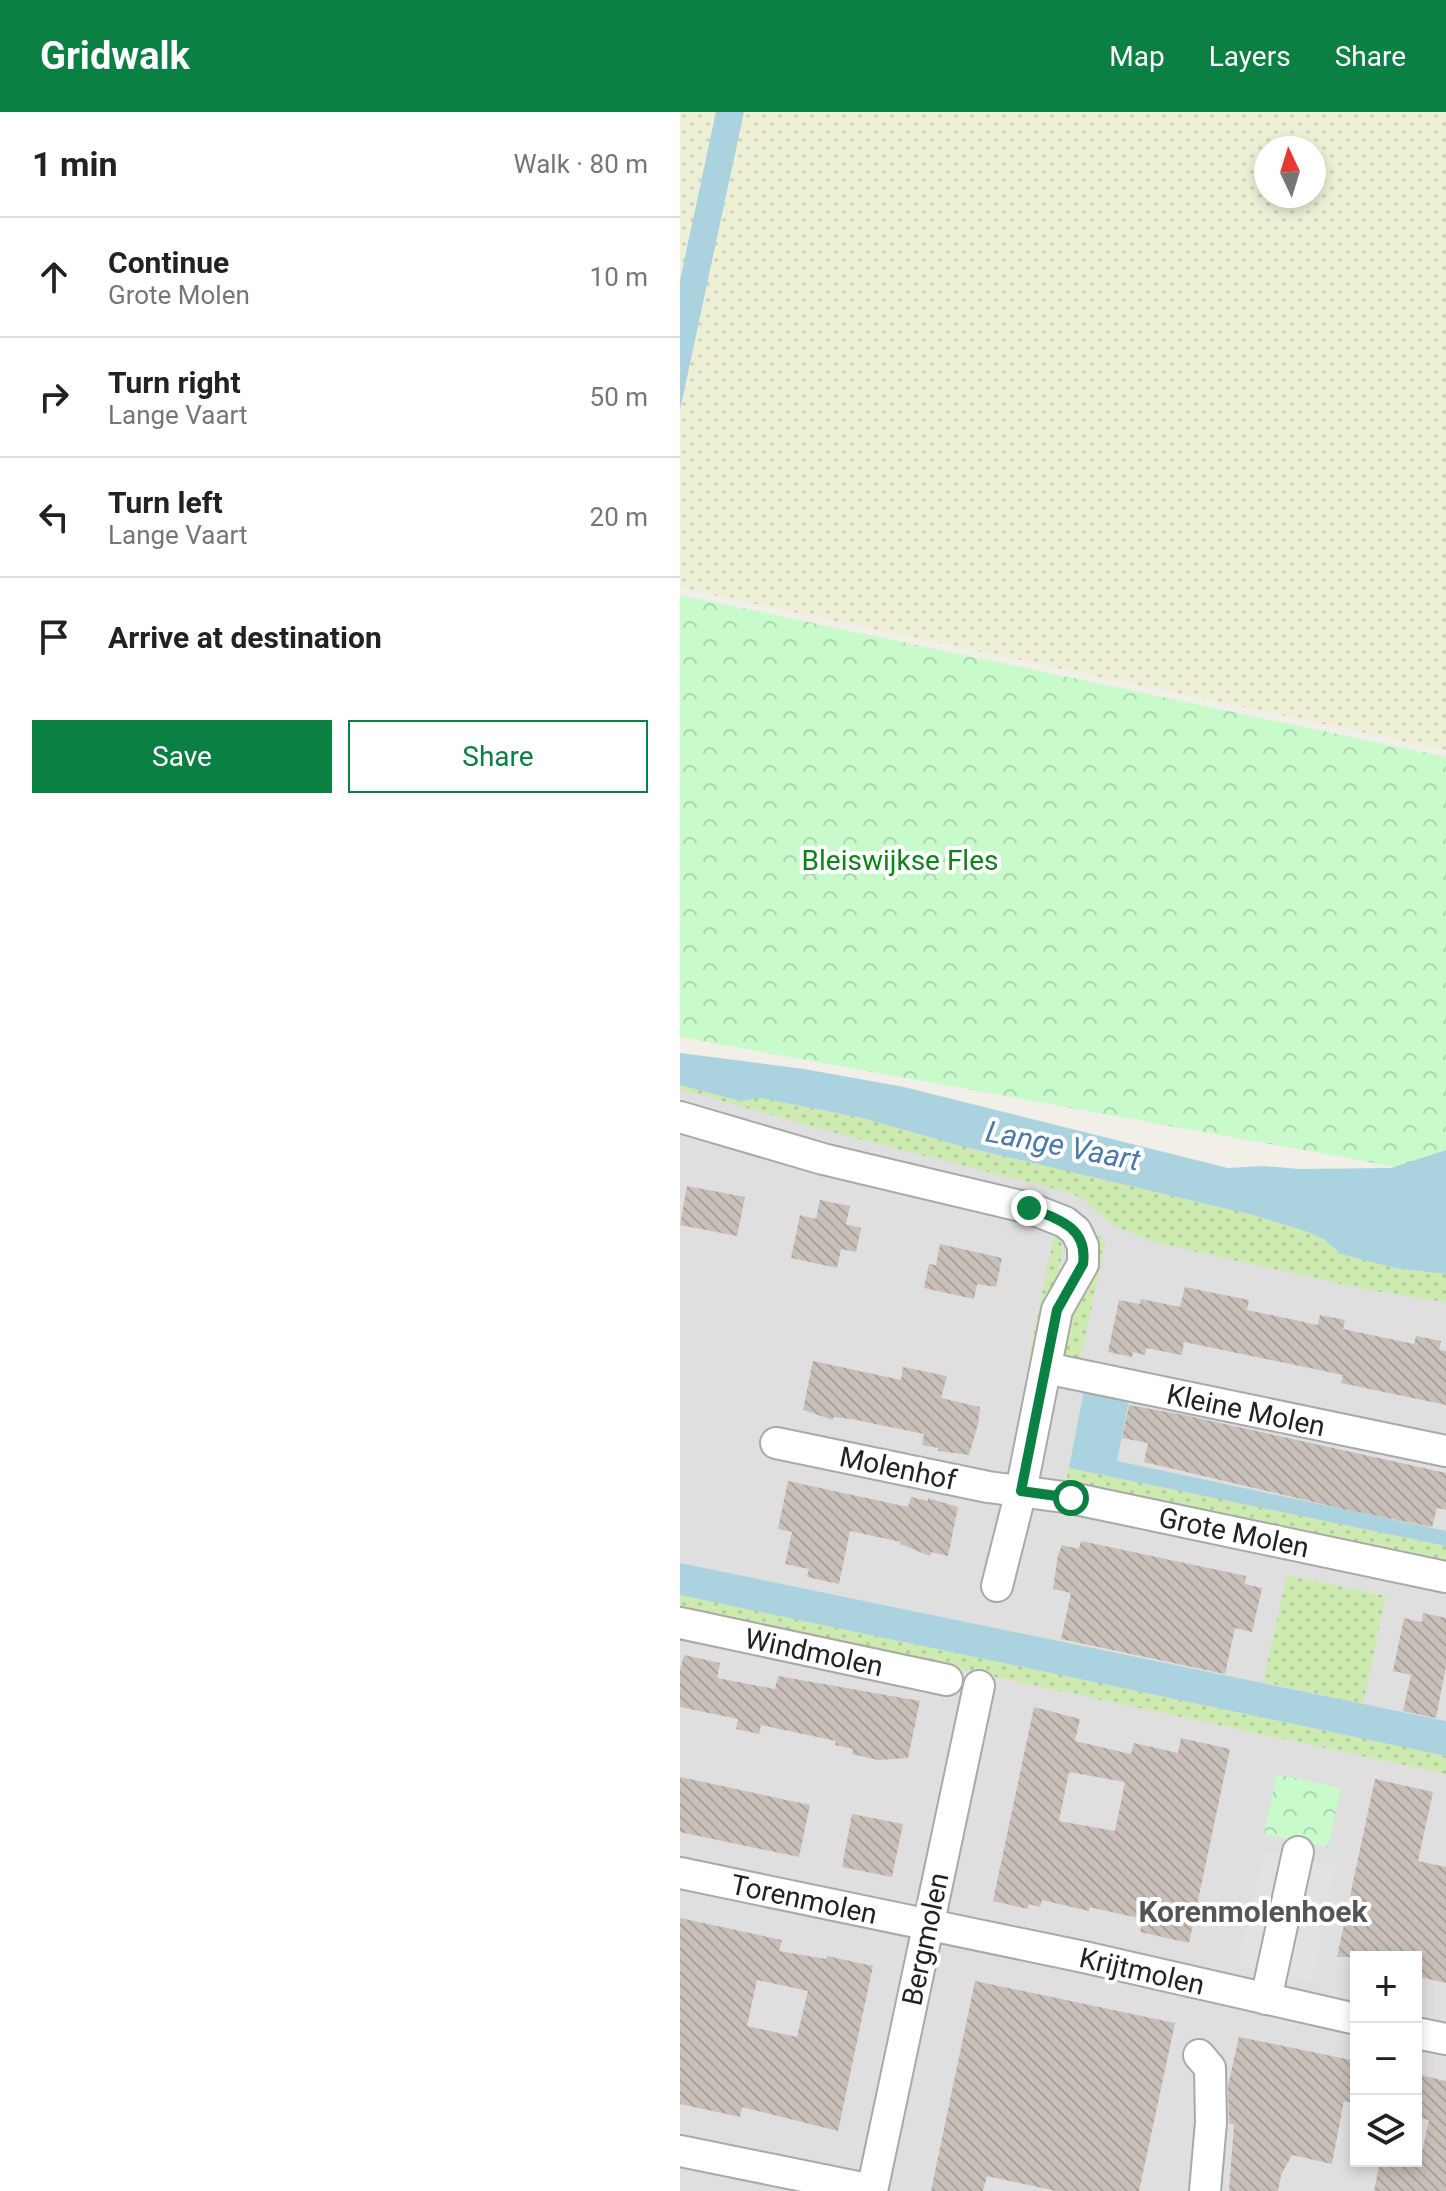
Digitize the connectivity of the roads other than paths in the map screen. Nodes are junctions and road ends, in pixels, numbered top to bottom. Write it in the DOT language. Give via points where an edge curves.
graph roads {
  1 [pos="680,1117"];
  2 [pos="1046,1368"];
  3 [pos="776,1443"];
  4 [pos="1446,1451"];
  5 [pos="1021,1491"];
  6 [pos="1446,1577"];
  7 [pos="997,1586"];
  8 [pos="680,1623"];
  9 [pos="947,1680"];
  10 [pos="979,1686"];
  11 [pos="1298,1852"];
  12 [pos="680,1873"];
  13 [pos="928,1925"];
  14 [pos="1266,1999"];
  15 [pos="1350,2018"];
  16 [pos="1422,2034"];
  17 [pos="1446,2039"];
  18 [pos="1199,2055"];
  19 [pos="680,2151"];
  20 [pos="872,2191"];
  21 [pos="1205,2191"];
  1 -- 2 [label="street" via="823,1159 1029,1208 1065,1222 1083,1246 1083,1264 1057,1310"];
  2 -- 4 [label="street, Kleine Molen"];
  2 -- 5 [label="street"];
  3 -- 5 [label="street, Molenhof"];
  5 -- 6 [label="street, Grote Molen"];
  5 -- 7 [label="street"];
  8 -- 9 [label="street, Windmolen"];
  10 -- 13 [label="street, Bergmolen"];
  11 -- 14 [label="street"];
  12 -- 13 [label="street, Torenmolen"];
  13 -- 14 [label="street, Krijtmolen"];
  13 -- 20 [label="street, Bergmolen"];
  14 -- 15 [label="street, Krijtmolen"];
  16 -- 17 [label="street"];
  18 -- 21 [label="street" via="1210,2068"];
  19 -- 20 [label="street"];
}
